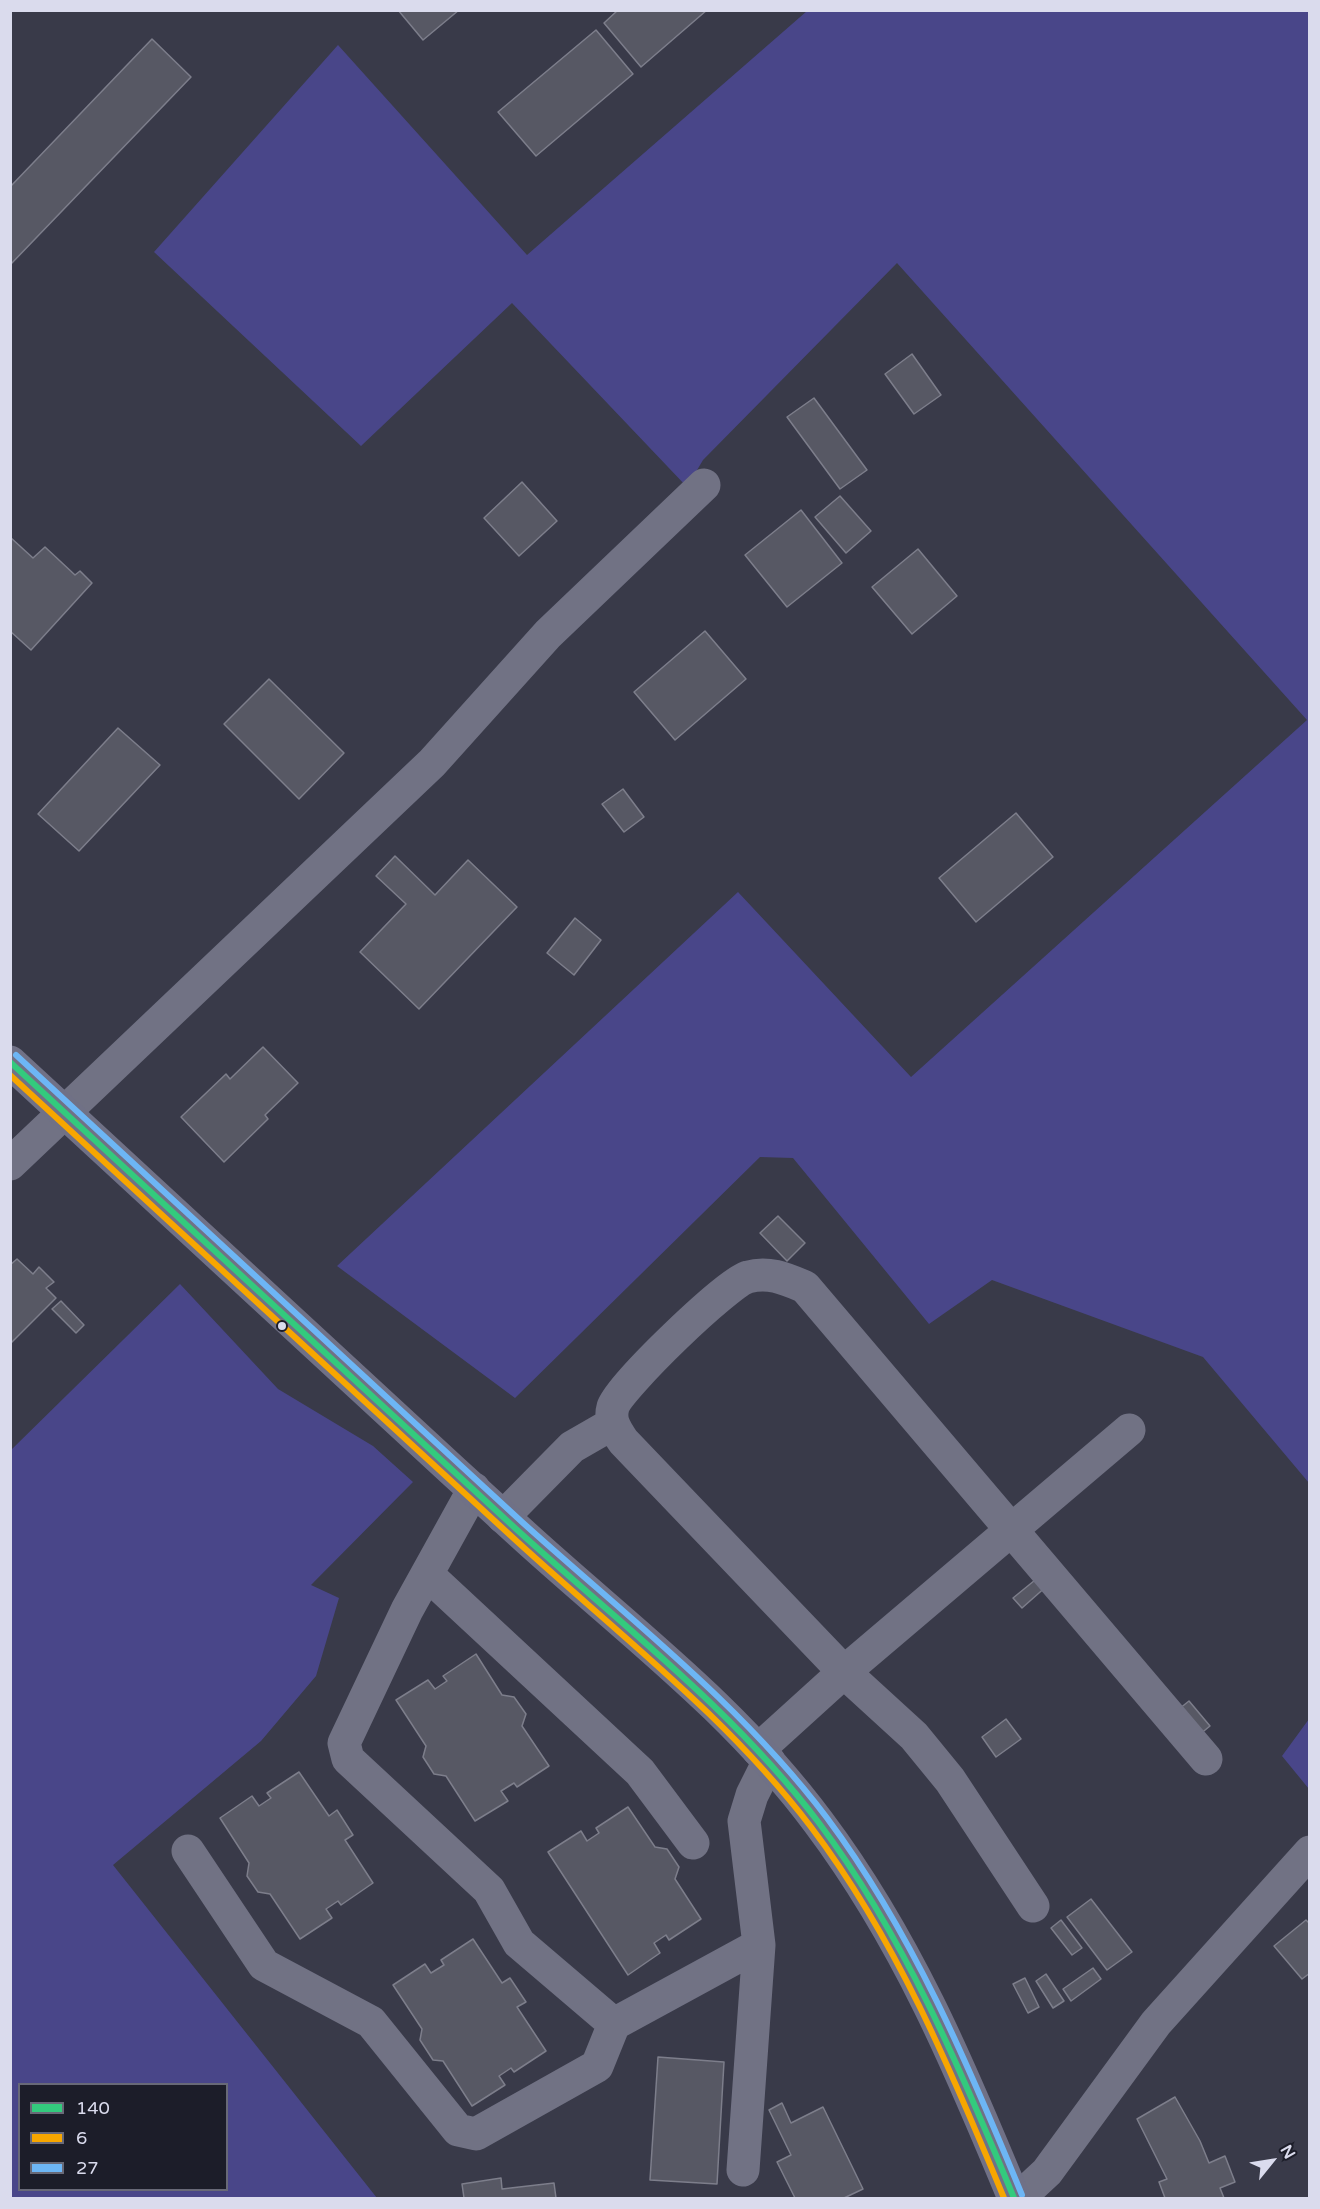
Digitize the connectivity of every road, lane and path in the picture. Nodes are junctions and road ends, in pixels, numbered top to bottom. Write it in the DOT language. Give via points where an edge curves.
graph roads {
  1 [pos="704,485"];
  2 [pos="10,1062"];
  3 [pos="66,1113"];
  4 [pos="10,1164"];
  5 [pos="612,1424"];
  6 [pos="1129,1430"];
  7 [pos="474,1489"];
  8 [pos="503,1517"];
  9 [pos="1011,1528"];
  10 [pos="428,1575"];
  11 [pos="844,1672"];
  12 [pos="764,1756"];
  13 [pos="1206,1760"];
  14 [pos="693,1844"];
  15 [pos="188,1851"];
  16 [pos="1310,1852"];
  17 [pos="1033,1906"];
  18 [pos="759,1945"];
  19 [pos="614,2024"];
  20 [pos="743,2170"];
  21 [pos="1014,2199"];
  22 [pos="1019,2199"];
  1 -- 3 [label="street" via="548,634 432,763"];
  2 -- 3 [label="main road"];
  3 -- 4 [label="street"];
  3 -- 7 [label="main road"];
  5 -- 8 [label="street" via="572,1447"];
  5 -- 9 [label="street" via="613,1408 625,1386 718,1297 746,1277 774,1274 805,1287"];
  5 -- 11 [label="street" via="623,1441"];
  6 -- 9 [label="street"];
  7 -- 8 [label="main road"];
  7 -- 10 [label="street"];
  8 -- 12 [label="main road" via="708,1697"];
  9 -- 11 [label="street"];
  9 -- 13 [label="street"];
  10 -- 14 [label="street" via="640,1772"];
  10 -- 19 [label="street" via="407,1610 344,1743 348,1759 489,1890 519,1943"];
  11 -- 12 [label="street"];
  11 -- 17 [label="street" via="914,1736 936,1762"];
  12 -- 18 [label="street" via="744,1821"];
  12 -- 21 [label="main road" via="819,1823 885,1919 940,2025"];
  15 -- 19 [label="street" via="264,1965 371,2022 458,2130 476,2134 597,2066"];
  16 -- 22 [label="street" via="1156,2023 1047,2172"];
  18 -- 19 [label="street"];
  18 -- 20 [label="street"];
}
